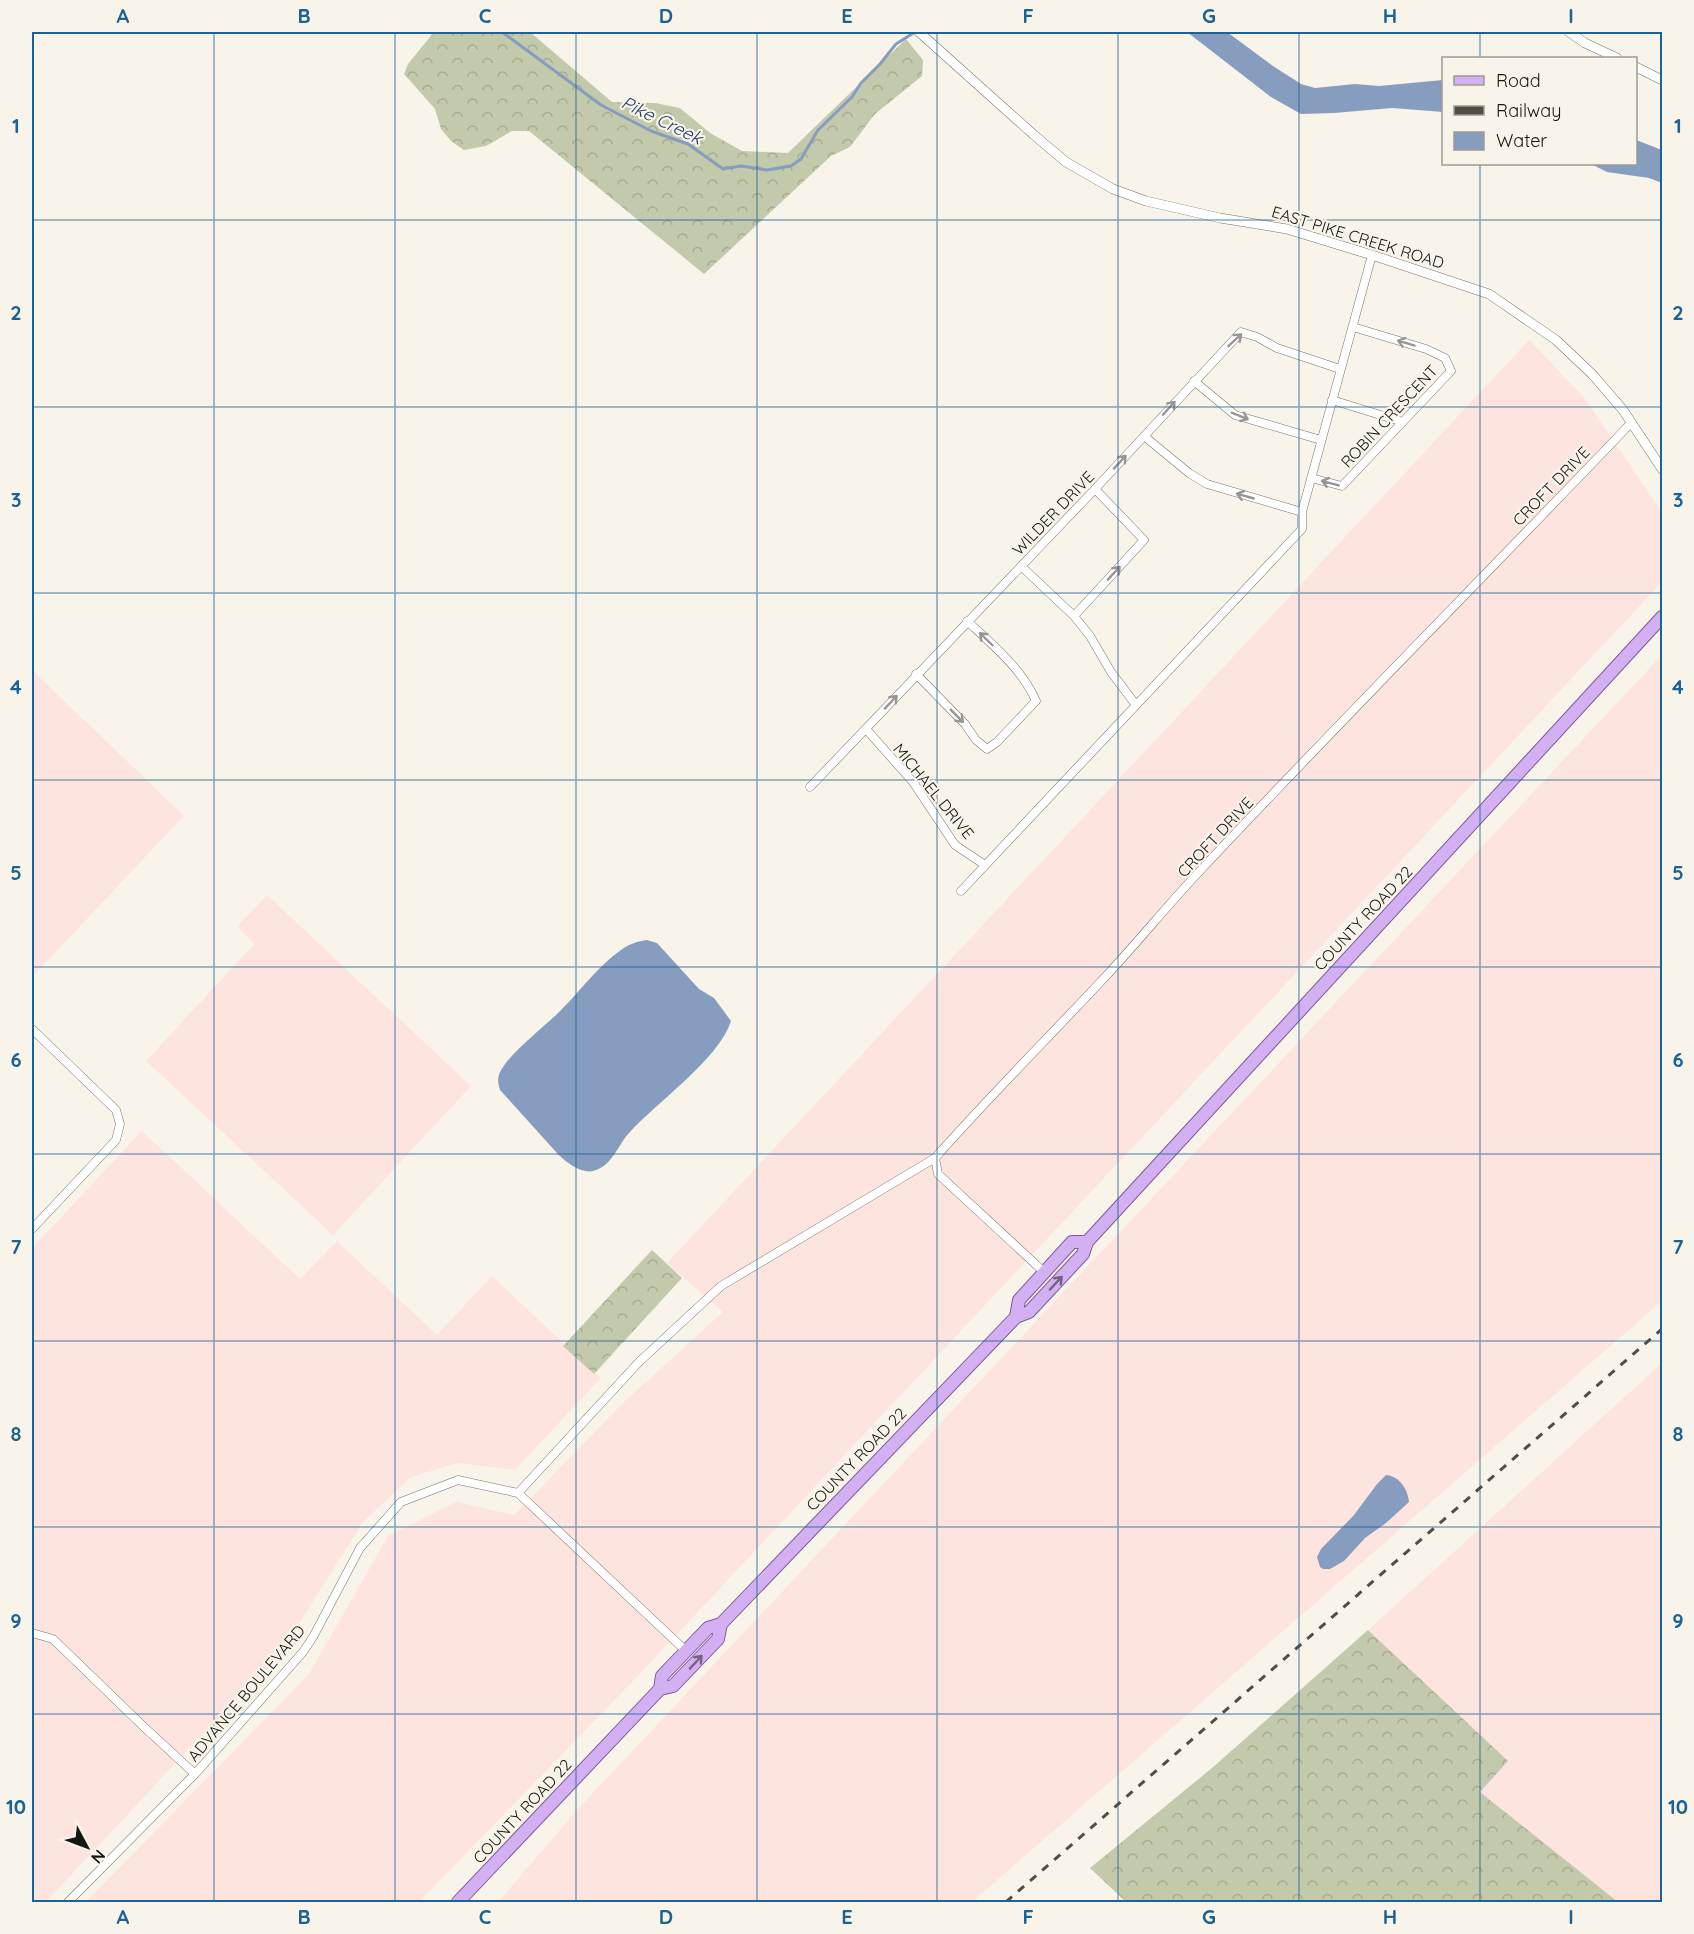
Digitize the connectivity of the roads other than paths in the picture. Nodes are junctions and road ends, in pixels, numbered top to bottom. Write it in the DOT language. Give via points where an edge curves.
graph roads {
  1 [pos="919,32"];
  2 [pos="1569,32"];
  3 [pos="1615,57"];
  4 [pos="1637,68"];
  5 [pos="1662,80"];
  6 [pos="1372,255"];
  7 [pos="1353,327"];
  8 [pos="1340,369"];
  9 [pos="1194,381"];
  10 [pos="1332,400"];
  11 [pos="1403,422"];
  12 [pos="1631,423"];
  13 [pos="1144,436"];
  14 [pos="1321,440"];
  15 [pos="1662,469"];
  16 [pos="1311,478"];
  17 [pos="1095,489"];
  18 [pos="1302,512"];
  19 [pos="1021,566"];
  20 [pos="1074,616"];
  21 [pos="1662,617"];
  22 [pos="967,621"];
  23 [pos="916,674"];
  24 [pos="1137,705"];
  25 [pos="866,729"];
  26 [pos="810,787"];
  27 [pos="985,865"];
  28 [pos="961,891"];
  29 [pos="32,1029"];
  30 [pos="935,1158"];
  31 [pos="32,1229"];
  32 [pos="1087,1242"];
  33 [pos="1044,1272"];
  34 [pos="1016,1317"];
  35 [pos="518,1493"];
  36 [pos="721,1624"];
  37 [pos="32,1633"];
  38 [pos="686,1652"];
  39 [pos="660,1689"];
  40 [pos="195,1774"];
  41 [pos="68,1902"];
  42 [pos="458,1902"];
  1 -- 6 [label="street, EAST PIKE CREEK ROAD" via="1066,162 1113,189 1146,201 1287,229"];
  2 -- 3 [label="street"];
  4 -- 5 [label="street"];
  6 -- 7 [label="street"];
  6 -- 12 [label="street, EAST PIKE CREEK ROAD" via="1489,294 1556,340 1593,375"];
  7 -- 8 [label="street"];
  11 -- 7 [label="street, ROBIN CRESCENT, one-way" via="1451,371 1445,358"];
  9 -- 8 [label="street, WILDER DRIVE, one-way" via="1241,332"];
  8 -- 10 [label="street"];
  13 -- 9 [label="street, WILDER DRIVE, one-way"];
  9 -- 14 [label="street, one-way" via="1235,415"];
  10 -- 11 [label="street"];
  10 -- 14 [label="street"];
  11 -- 16 [label="street, ROBIN CRESCENT, one-way" via="1342,486"];
  12 -- 15 [label="street, EAST PIKE CREEK ROAD"];
  12 -- 30 [label="street, CROFT DRIVE" via="1203,867"];
  17 -- 13 [label="street, WILDER DRIVE, one-way"];
  18 -- 13 [label="street, one-way" via="1208,484"];
  14 -- 16 [label="street"];
  16 -- 18 [label="street"];
  17 -- 19 [label="street, WILDER DRIVE"];
  20 -- 17 [label="street, one-way" via="1144,540"];
  18 -- 24 [label="street" via="1302,529"];
  19 -- 20 [label="street"];
  19 -- 22 [label="street, WILDER DRIVE"];
  20 -- 24 [label="street"];
  21 -- 32 [label="main road, COUNTY ROAD 22"];
  22 -- 23 [label="street, WILDER DRIVE"];
  23 -- 22 [label="street, one-way" via="965,723 976,740 987,749 997,742 1036,701 1007,658"];
  25 -- 23 [label="street, WILDER DRIVE, one-way"];
  24 -- 27 [label="street"];
  25 -- 26 [label="street, WILDER DRIVE"];
  25 -- 27 [label="street, MICHAEL DRIVE" via="913,783 956,845"];
  27 -- 28 [label="street"];
  29 -- 31 [label="street" via="110,1103 120,1124 116,1140"];
  30 -- 33 [label="street" via="938,1174"];
  30 -- 35 [label="street, CROFT DRIVE" via="721,1286 639,1362"];
  32 -- 33 [label="main road, COUNTY ROAD 22" via="1072,1242"];
  34 -- 32 [label="main road, COUNTY ROAD 22, one-way" via="1029,1312 1083,1254"];
  33 -- 34 [label="main road, COUNTY ROAD 22" via="1018,1300"];
  34 -- 36 [label="main road, COUNTY ROAD 22"];
  35 -- 38 [label="street"];
  35 -- 40 [label="street, ADVANCE BOULEVARD" via="458,1480 401,1502 360,1548 303,1652"];
  36 -- 38 [label="main road, COUNTY ROAD 22" via="708,1628"];
  39 -- 36 [label="main road, COUNTY ROAD 22, one-way" via="673,1686 718,1639"];
  37 -- 40 [label="street" via="53,1639"];
  38 -- 39 [label="main road, COUNTY ROAD 22" via="662,1676"];
  39 -- 42 [label="main road, COUNTY ROAD 22"];
  40 -- 41 [label="street, ADVANCE BOULEVARD"];
}
